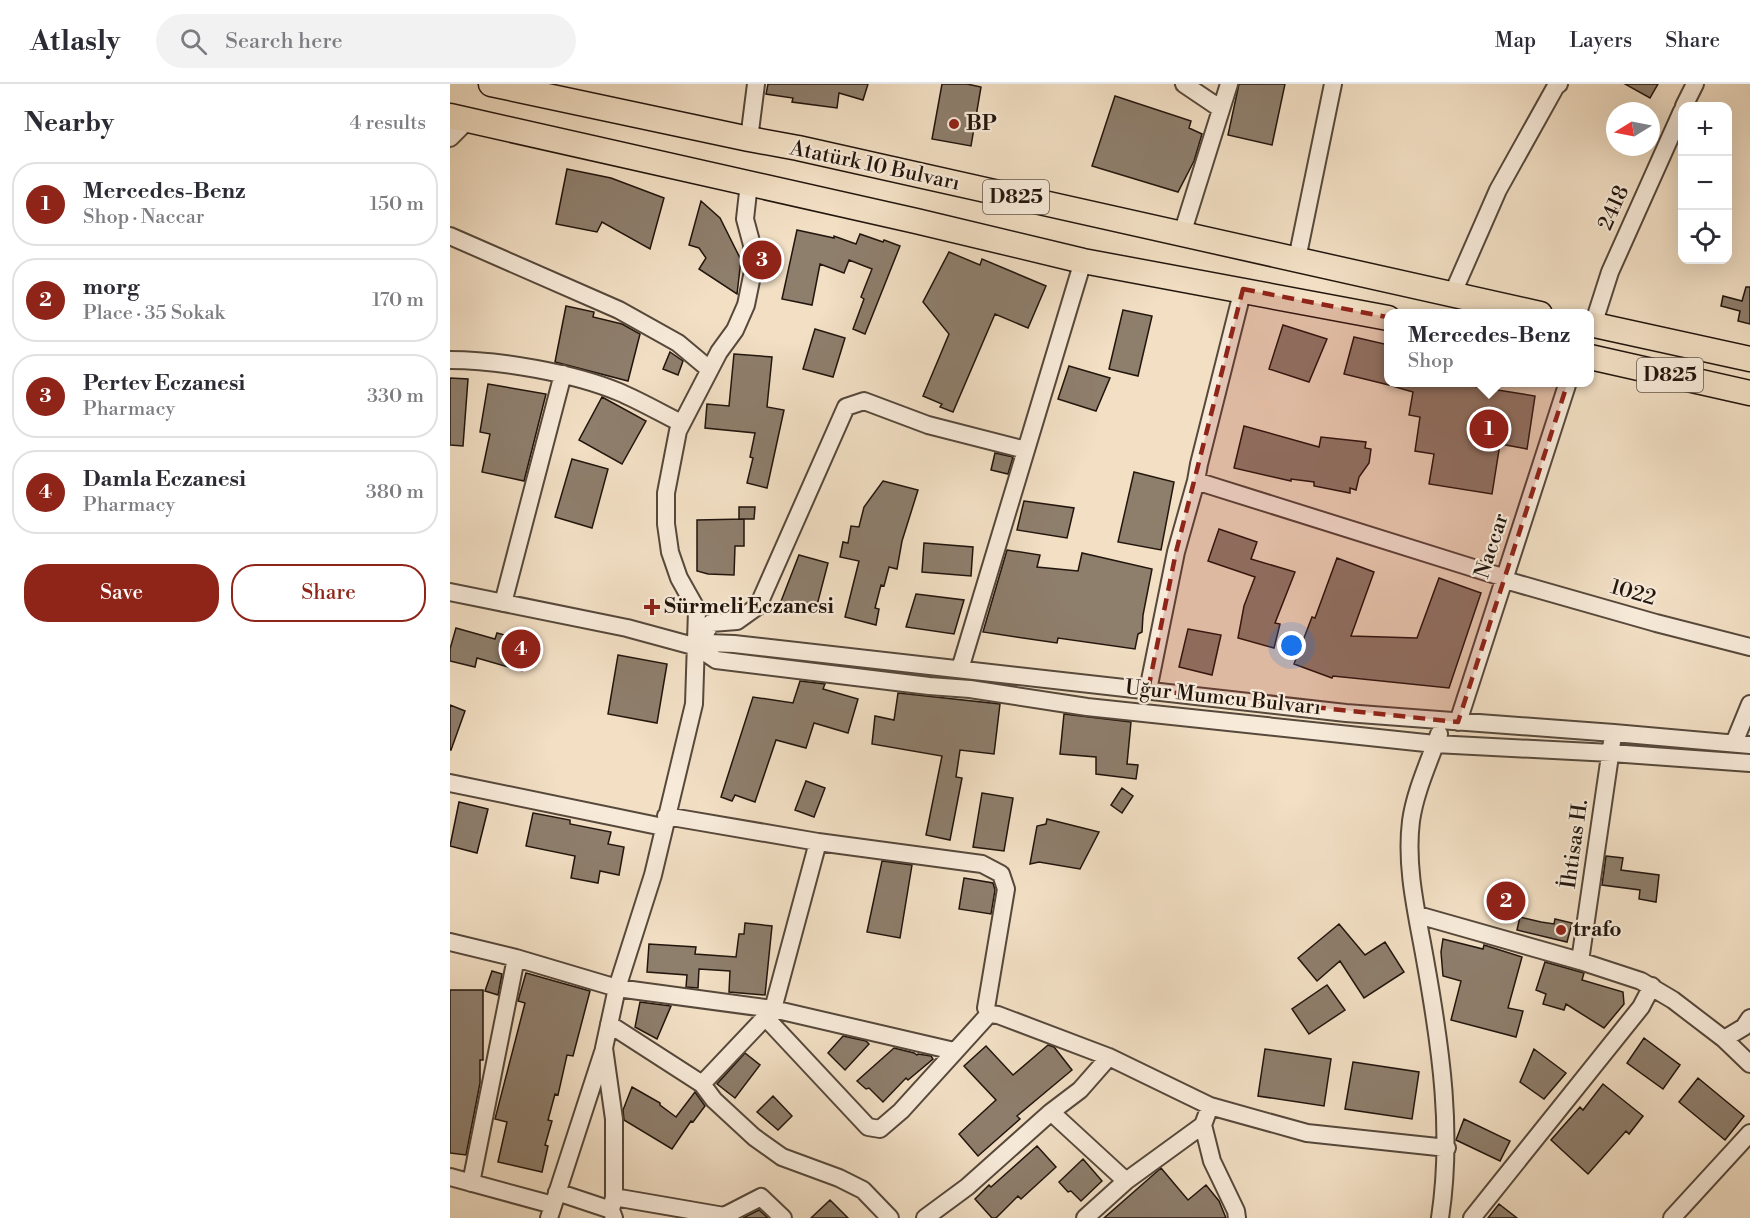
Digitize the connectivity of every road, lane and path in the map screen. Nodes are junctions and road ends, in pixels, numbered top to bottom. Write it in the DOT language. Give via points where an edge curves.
graph roads {
  1 [pos="491,84"];
  2 [pos="756,84"];
  3 [pos="1184,84"];
  4 [pos="1229,84"];
  5 [pos="1333,84"];
  6 [pos="1559,84"];
  7 [pos="1695,84"];
  8 [pos="520,87"];
  9 [pos="1686,102"];
  10 [pos="1221,109"];
  11 [pos="459,118"];
  12 [pos="1678,122"];
  13 [pos="450,138"];
  14 [pos="748,139"];
  15 [pos="749,183"];
  16 [pos="1182,234"];
  17 [pos="450,236"];
  18 [pos="1297,259"];
  19 [pos="1083,261"];
  20 [pos="1243,289"];
  21 [pos="1452,295"];
  22 [pos="1517,309"];
  23 [pos="1594,316"];
  24 [pos="1384,317"];
  25 [pos="1594,325"];
  26 [pos="1594,358"];
  27 [pos="1750,359"];
  28 [pos="450,360"];
  29 [pos="709,369"];
  30 [pos="563,374"];
  31 [pos="1566,387"];
  32 [pos="1750,393"];
  33 [pos="681,423"];
  34 [pos="1026,450"];
  35 [pos="1196,481"];
  36 [pos="1505,580"];
  37 [pos="450,592"];
  38 [pos="503,603"];
  39 [pos="697,647"];
  40 [pos="1750,647"];
  41 [pos="960,669"];
  42 [pos="1148,690"];
  43 [pos="1750,704"];
  44 [pos="1451,722"];
  45 [pos="1614,732"];
  46 [pos="1435,744"];
  47 [pos="1742,744"];
  48 [pos="1611,753"];
  49 [pos="1750,763"];
  50 [pos="450,783"];
  51 [pos="664,822"];
  52 [pos="818,842"];
  53 [pos="1418,915"];
  54 [pos="450,942"];
  55 [pos="516,958"];
  56 [pos="1580,961"];
  57 [pos="1652,986"];
  58 [pos="617,988"];
  59 [pos="770,1014"];
  60 [pos="989,1014"];
  61 [pos="1750,1018"];
  62 [pos="609,1024"];
  63 [pos="1724,1039"];
  64 [pos="604,1048"];
  65 [pos="954,1051"];
  66 [pos="1109,1057"];
  67 [pos="1750,1064"];
  68 [pos="702,1084"];
  69 [pos="1210,1106"];
  70 [pos="1051,1112"];
  71 [pos="1203,1125"];
  72 [pos="1750,1133"];
  73 [pos="1447,1148"];
  74 [pos="450,1177"];
  75 [pos="1126,1181"];
  76 [pos="471,1183"];
  77 [pos="553,1205"];
  78 [pos="613,1208"];
  79 [pos="723,1217"];
  80 [pos="783,1218"];
  81 [pos="890,1218"];
  82 [pos="925,1218"];
  83 [pos="1085,1218"];
  84 [pos="1237,1218"];
  85 [pos="1440,1218"];
  86 [pos="1472,1218"];
  87 [pos="1672,1218"];
  1 -- 8 [label="highway, Atatürk 10 Bulvarı / D825"];
  2 -- 14 [label="street"];
  3 -- 10 [label="street"];
  4 -- 10 [label="street"];
  5 -- 18 [label="street"];
  6 -- 21 [label="street" via="1498,190"];
  7 -- 9 [label="street"];
  8 -- 14 [label="highway, Atatürk 10 Bulvarı / D825"];
  10 -- 16 [label="street"];
  11 -- 13 [label="street"];
  11 -- 15 [label="highway, Atatürk 10 Bulvarı / D825"];
  12 -- 23 [label="street, 2418"];
  14 -- 16 [label="highway, Atatürk 10 Bulvarı / D825"];
  15 -- 19 [label="highway, Atatürk 10 Bulvarı / D825"];
  15 -- 29 [label="street" via="745,219 753,271 746,305"];
  16 -- 18 [label="highway, Atatürk 10 Bulvarı / D825"];
  17 -- 29 [label="street" via="619,310 678,343"];
  18 -- 21 [label="highway, Atatürk 10 Bulvarı / D825"];
  19 -- 20 [label="highway, Atatürk 10 Bulvarı / D825"];
  19 -- 34 [label="street"];
  20 -- 24 [label="highway, Atatürk 10 Bulvarı / D825"];
  20 -- 35 [label="street"];
  21 -- 22 [label="highway, Atatürk 10 Bulvarı / D825"];
  25 -- 27 [label="highway, D825"];
  26 -- 32 [label="highway, D825"];
  28 -- 30 [label="street"];
  29 -- 33 [label="street"];
  30 -- 33 [label="street" via="618,392"];
  30 -- 38 [label="street"];
  31 -- 36 [label="street, Naccar"];
  33 -- 39 [label="street" via="666,493 666,524 679,578 698,610"];
  34 -- 39 [label="street" via="928,425 864,401 846,407 758,606 737,621 711,623"];
  34 -- 41 [label="street"];
  35 -- 36 [label="street, 1022"];
  35 -- 42 [label="street" via="1176,552"];
  36 -- 40 [label="street, 1022"];
  36 -- 44 [label="street, Naccar"];
  37 -- 38 [label="street, Uğur Mumcu Bulvarı"];
  38 -- 39 [label="street, Uğur Mumcu Bulvarı" via="627,628"];
  39 -- 41 [label="street, Uğur Mumcu Bulvarı" via="708,643 734,644"];
  39 -- 46 [label="street, Uğur Mumcu Bulvarı" via="716,660 970,689 1087,707"];
  39 -- 51 [label="street" via="694,704"];
  41 -- 42 [label="street, Uğur Mumcu Bulvarı"];
  42 -- 44 [label="street, Uğur Mumcu Bulvarı"];
  43 -- 47 [label="street"];
  44 -- 45 [label="street, Uğur Mumcu Bulvarı"];
  44 -- 46 [label="street, Naccar"];
  45 -- 47 [label="street, Uğur Mumcu Bulvarı"];
  45 -- 48 [label="street, İhtisas H."];
  46 -- 48 [label="street, Uğur Mumcu Bulvarı"];
  46 -- 53 [label="street, Naccar" via="1411,820 1410,862"];
  48 -- 49 [label="street, Uğur Mumcu Bulvarı"];
  48 -- 56 [label="street, İhtisas H."];
  50 -- 51 [label="street"];
  51 -- 52 [label="street"];
  51 -- 58 [label="street" via="653,875"];
  52 -- 59 [label="street"];
  52 -- 60 [label="street" via="982,864 1001,874 1006,889 986,1008"];
  53 -- 56 [label="street"];
  53 -- 73 [label="street, Naccar" via="1438,1034"];
  54 -- 55 [label="street"];
  55 -- 58 [label="street"];
  55 -- 76 [label="street"];
  56 -- 57 [label="street"];
  57 -- 63 [label="street"];
  57 -- 86 [label="street" via="1641,1007"];
  58 -- 59 [label="street"];
  58 -- 62 [label="street"];
  59 -- 65 [label="street"];
  59 -- 65 [label="street" via="868,1127 880,1129 901,1111"];
  59 -- 68 [label="street"];
  60 -- 65 [label="street"];
  60 -- 66 [label="street"];
  61 -- 63 [label="street" via="1744,1027"];
  62 -- 64 [label="street"];
  62 -- 68 [label="street"];
  63 -- 67 [label="street"];
  64 -- 77 [label="street"];
  64 -- 78 [label="street" via="614,1119"];
  66 -- 69 [label="street"];
  66 -- 70 [label="street" via="1080,1090"];
  68 -- 81 [label="street" via="754,1137 782,1157 863,1190"];
  69 -- 71 [label="street"];
  69 -- 73 [label="street" via="1307,1133"];
  70 -- 75 [label="street"];
  70 -- 82 [label="street" via="967,1187"];
  71 -- 75 [label="street"];
  71 -- 84 [label="street" via="1212,1161"];
  72 -- 87 [label="street"];
  73 -- 85 [label="street, Naccar"];
  74 -- 76 [label="street"];
  75 -- 83 [label="street"];
  76 -- 77 [label="street"];
  77 -- 78 [label="street"];
  78 -- 79 [label="street"];
  79 -- 80 [label="street" via="761,1197"];
}
